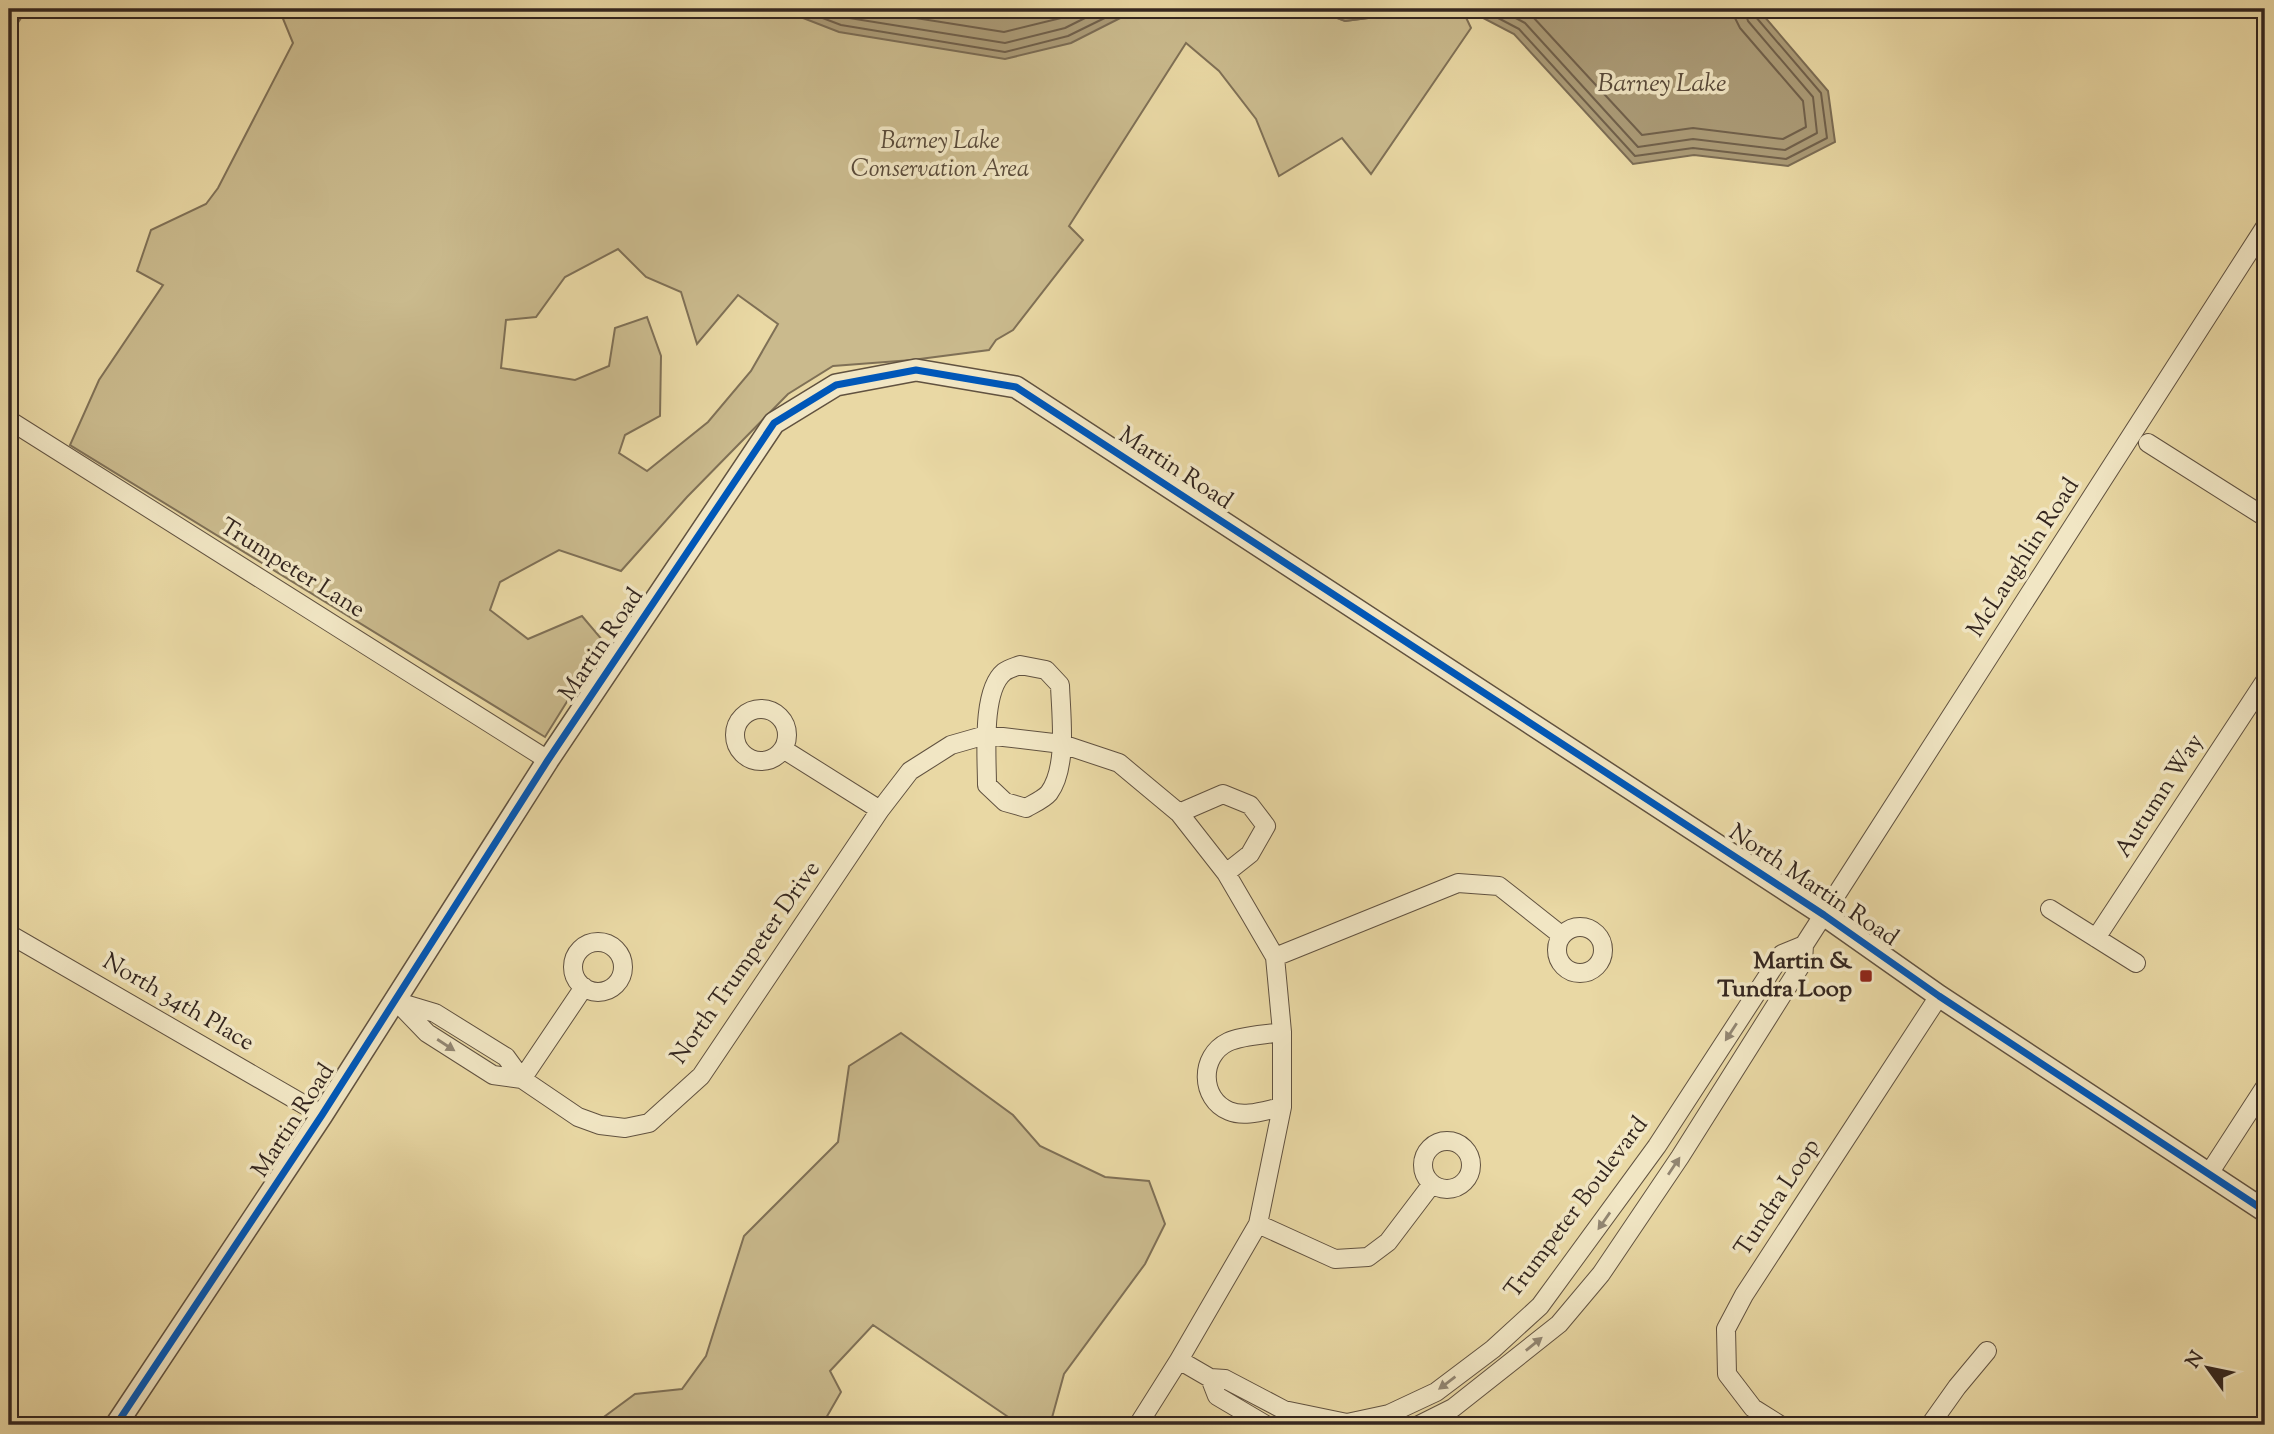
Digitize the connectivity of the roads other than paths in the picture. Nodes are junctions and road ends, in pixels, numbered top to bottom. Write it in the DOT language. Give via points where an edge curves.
graph roads {
  1 [pos="2265,227"];
  2 [pos="9,419"];
  3 [pos="2148,443"];
  4 [pos="2265,517"];
  5 [pos="1336,598"];
  6 [pos="2265,681"];
  7 [pos="986,735"];
  8 [pos="1062,744"];
  9 [pos="783,749"];
  10 [pos="548,760"];
  11 [pos="880,810"];
  12 [pos="1179,813"];
  13 [pos="1226,873"];
  14 [pos="2050,909"];
  15 [pos="1824,915"];
  16 [pos="9,934"];
  17 [pos="1561,935"];
  18 [pos="2095,938"];
  19 [pos="1804,945"];
  20 [pos="1275,957"];
  21 [pos="2136,963"];
  22 [pos="584,988"];
  23 [pos="1940,996"];
  24 [pos="395,1001"];
  25 [pos="1282,1032"];
  26 [pos="522,1079"];
  27 [pos="2265,1087"];
  28 [pos="1282,1107"];
  29 [pos="322,1115"];
  30 [pos="2208,1175"];
  31 [pos="1432,1184"];
  32 [pos="2265,1211"];
  33 [pos="1258,1224"];
  34 [pos="1987,1351"];
  35 [pos="1179,1360"];
  36 [pos="1210,1378"];
  37 [pos="116,1425"];
  38 [pos="1138,1425"];
  39 [pos="1266,1425"];
  40 [pos="1419,1425"];
  41 [pos="1780,1425"];
  42 [pos="1930,1425"];
  1 -- 15 [label="street, McLaughlin Road"];
  2 -- 10 [label="street, Trumpeter Lane"];
  3 -- 4 [label="street"];
  5 -- 10 [label="street, Martin Road" via="1016,387 916,370 836,385 774,423"];
  5 -- 15 [label="street, North Martin Road"];
  6 -- 18 [label="street, Autumn Way"];
  7 -- 8 [label="street, North Trumpeter Drive"];
  7 -- 8 [label="street" via="987,785 1005,802 1026,808 1048,795 1057,777"];
  7 -- 8 [label="street" via="990,697 1004,672 1020,665 1046,670 1060,685"];
  7 -- 11 [label="street, North Trumpeter Drive" via="951,746 910,771"];
  8 -- 12 [label="street, North Trumpeter Drive" via="1119,763"];
  9 -- 11 [label="street"];
  10 -- 24 [label="street, Martin Road"];
  11 -- 26 [label="street, North Trumpeter Drive" via="701,1076 649,1123 625,1128 600,1125 578,1117"];
  12 -- 13 [label="street, North Trumpeter Drive"];
  12 -- 13 [label="street" via="1223,794 1250,805 1266,825 1250,854"];
  13 -- 20 [label="street, North Trumpeter Drive"];
  14 -- 18 [label="street"];
  15 -- 19 [label="street, Trumpeter Boulevard"];
  15 -- 23 [label="street, North Martin Road"];
  16 -- 29 [label="street, North 34th Place"];
  17 -- 20 [label="street" via="1499,886 1458,883"];
  18 -- 21 [label="street"];
  19 -- 36 [label="street, Trumpeter Boulevard, one-way" via="1782,954 1657,1146 1540,1306 1436,1392 1389,1414 1347,1423 1284,1410 1226,1379"];
  40 -- 19 [label="street, Trumpeter Boulevard, one-way" via="1453,1408 1559,1324 1601,1274 1803,962"];
  20 -- 25 [label="street, North Trumpeter Drive"];
  22 -- 26 [label="street"];
  23 -- 30 [label="street, North Martin Road"];
  23 -- 41 [label="street, Tundra Loop" via="1726,1329 1727,1374 1753,1408"];
  24 -- 26 [label="street, North Trumpeter Drive" via="427,1033 493,1075"];
  24 -- 29 [label="street, Martin Road"];
  25 -- 28 [label="street, North Trumpeter Drive"];
  25 -- 28 [label="street" via="1228,1042 1208,1063 1206,1078 1209,1092 1230,1112"];
  27 -- 30 [label="street"];
  28 -- 33 [label="street, North Trumpeter Drive"];
  29 -- 37 [label="street, Martin Road"];
  30 -- 32 [label="street, North Martin Road"];
  31 -- 33 [label="street" via="1388,1242 1368,1257 1335,1259"];
  33 -- 35 [label="street, North Trumpeter Drive"];
  34 -- 42 [label="street"];
  35 -- 36 [label="street, Trumpeter Boulevard"];
  35 -- 38 [label="street, North Trumpeter Drive"];
  36 -- 39 [label="street, Trumpeter Boulevard" via="1217,1396"];
}
